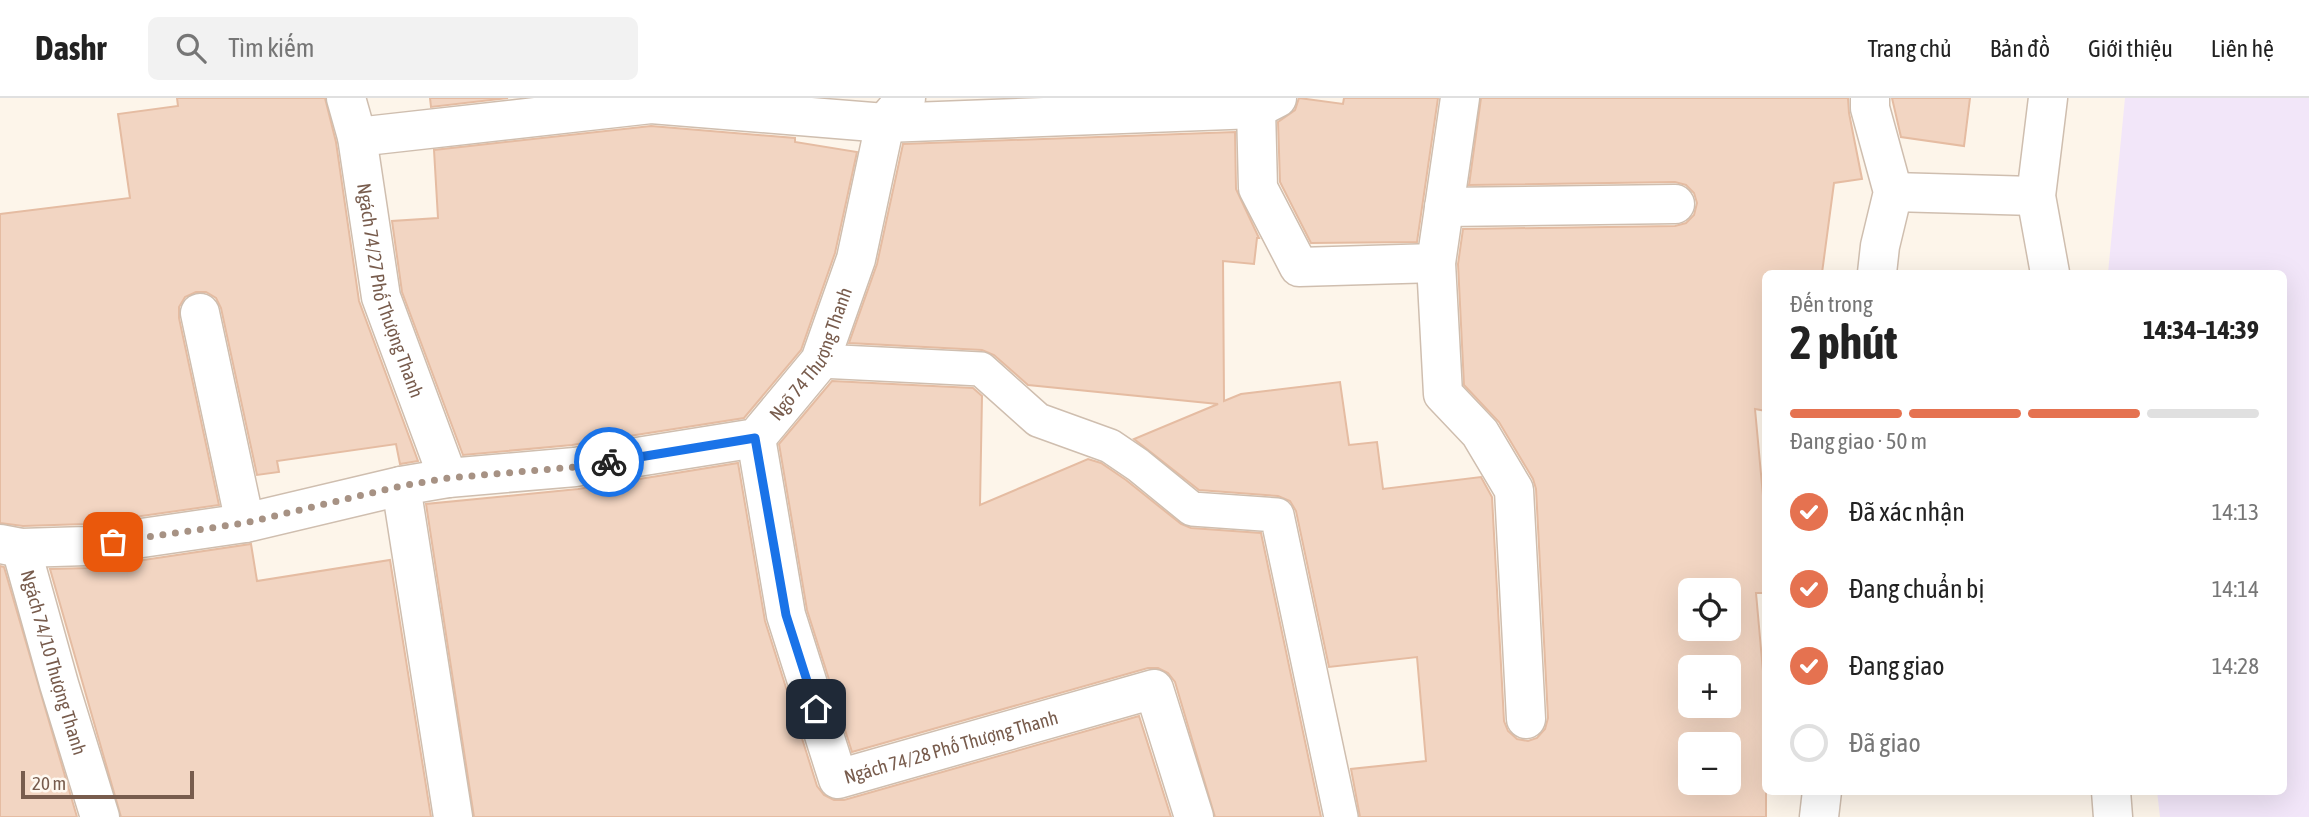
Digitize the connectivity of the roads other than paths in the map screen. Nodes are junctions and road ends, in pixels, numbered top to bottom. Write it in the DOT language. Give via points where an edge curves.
graph roads {
  1 [pos="346,98"];
  2 [pos="1460,98"];
  3 [pos="1870,98"];
  4 [pos="2048,98"];
  5 [pos="1266,104"];
  6 [pos="895,111"];
  7 [pos="357,137"];
  8 [pos="1893,192"];
  9 [pos="2036,196"];
  10 [pos="1675,204"];
  11 [pos="1444,207"];
  12 [pos="1436,263"];
  13 [pos="1877,270"];
  14 [pos="2049,270"];
  15 [pos="200,313"];
  16 [pos="820,361"];
  17 [pos="755,438"];
  18 [pos="448,478"];
  19 [pos="401,486"];
  20 [pos="245,523"];
  21 [pos="11,546"];
  22 [pos="1526,719"];
  23 [pos="1822,795"];
  24 [pos="2111,795"];
  25 [pos="100,817"];
  26 [pos="453,817"];
  27 [pos="1194,817"];
  28 [pos="1342,817"];
  29 [pos="1819,817"];
  30 [pos="2113,817"];
  1 -- 7 [label="street, Ngách 74/27 Phố Thượng Thanh"];
  2 -- 11 [label="street"];
  3 -- 8 [label="street"];
  4 -- 9 [label="street"];
  5 -- 6 [label="street"];
  5 -- 12 [label="street" via="1258,188 1299,267"];
  6 -- 7 [label="street" via="651,104"];
  6 -- 16 [label="street, Ngõ 74 Thượng Thanh" via="856,259"];
  7 -- 18 [label="street, Ngách 74/27 Phố Thượng Thanh" via="381,297"];
  8 -- 9 [label="street"];
  8 -- 13 [label="street"];
  9 -- 14 [label="street"];
  10 -- 11 [label="street"];
  11 -- 12 [label="street"];
  12 -- 22 [label="street" via="1443,394 1480,433 1514,490"];
  15 -- 20 [label="street"];
  16 -- 17 [label="street, Ngõ 74 Thượng Thanh"];
  16 -- 28 [label="lane" via="981,369 1038,420 1110,446 1192,509 1277,515"];
  17 -- 18 [label="street, Ngõ 74 Thượng Thanh" via="575,467"];
  17 -- 27 [label="street, Ngách 74/28 Phố Thượng Thanh" via="786,615 838,779 1154,689"];
  18 -- 19 [label="street, Ngõ 74 Thượng Thanh"];
  19 -- 20 [label="street, Ngõ 74 Thượng Thanh"];
  19 -- 26 [label="street"];
  20 -- 21 [label="street, Ngõ 74 Thượng Thanh" via="87,546"];
  21 -- 25 [label="street, Ngách 74/10 Thượng Thanh"];
  23 -- 29 [label="street"];
  24 -- 30 [label="street"];
}
